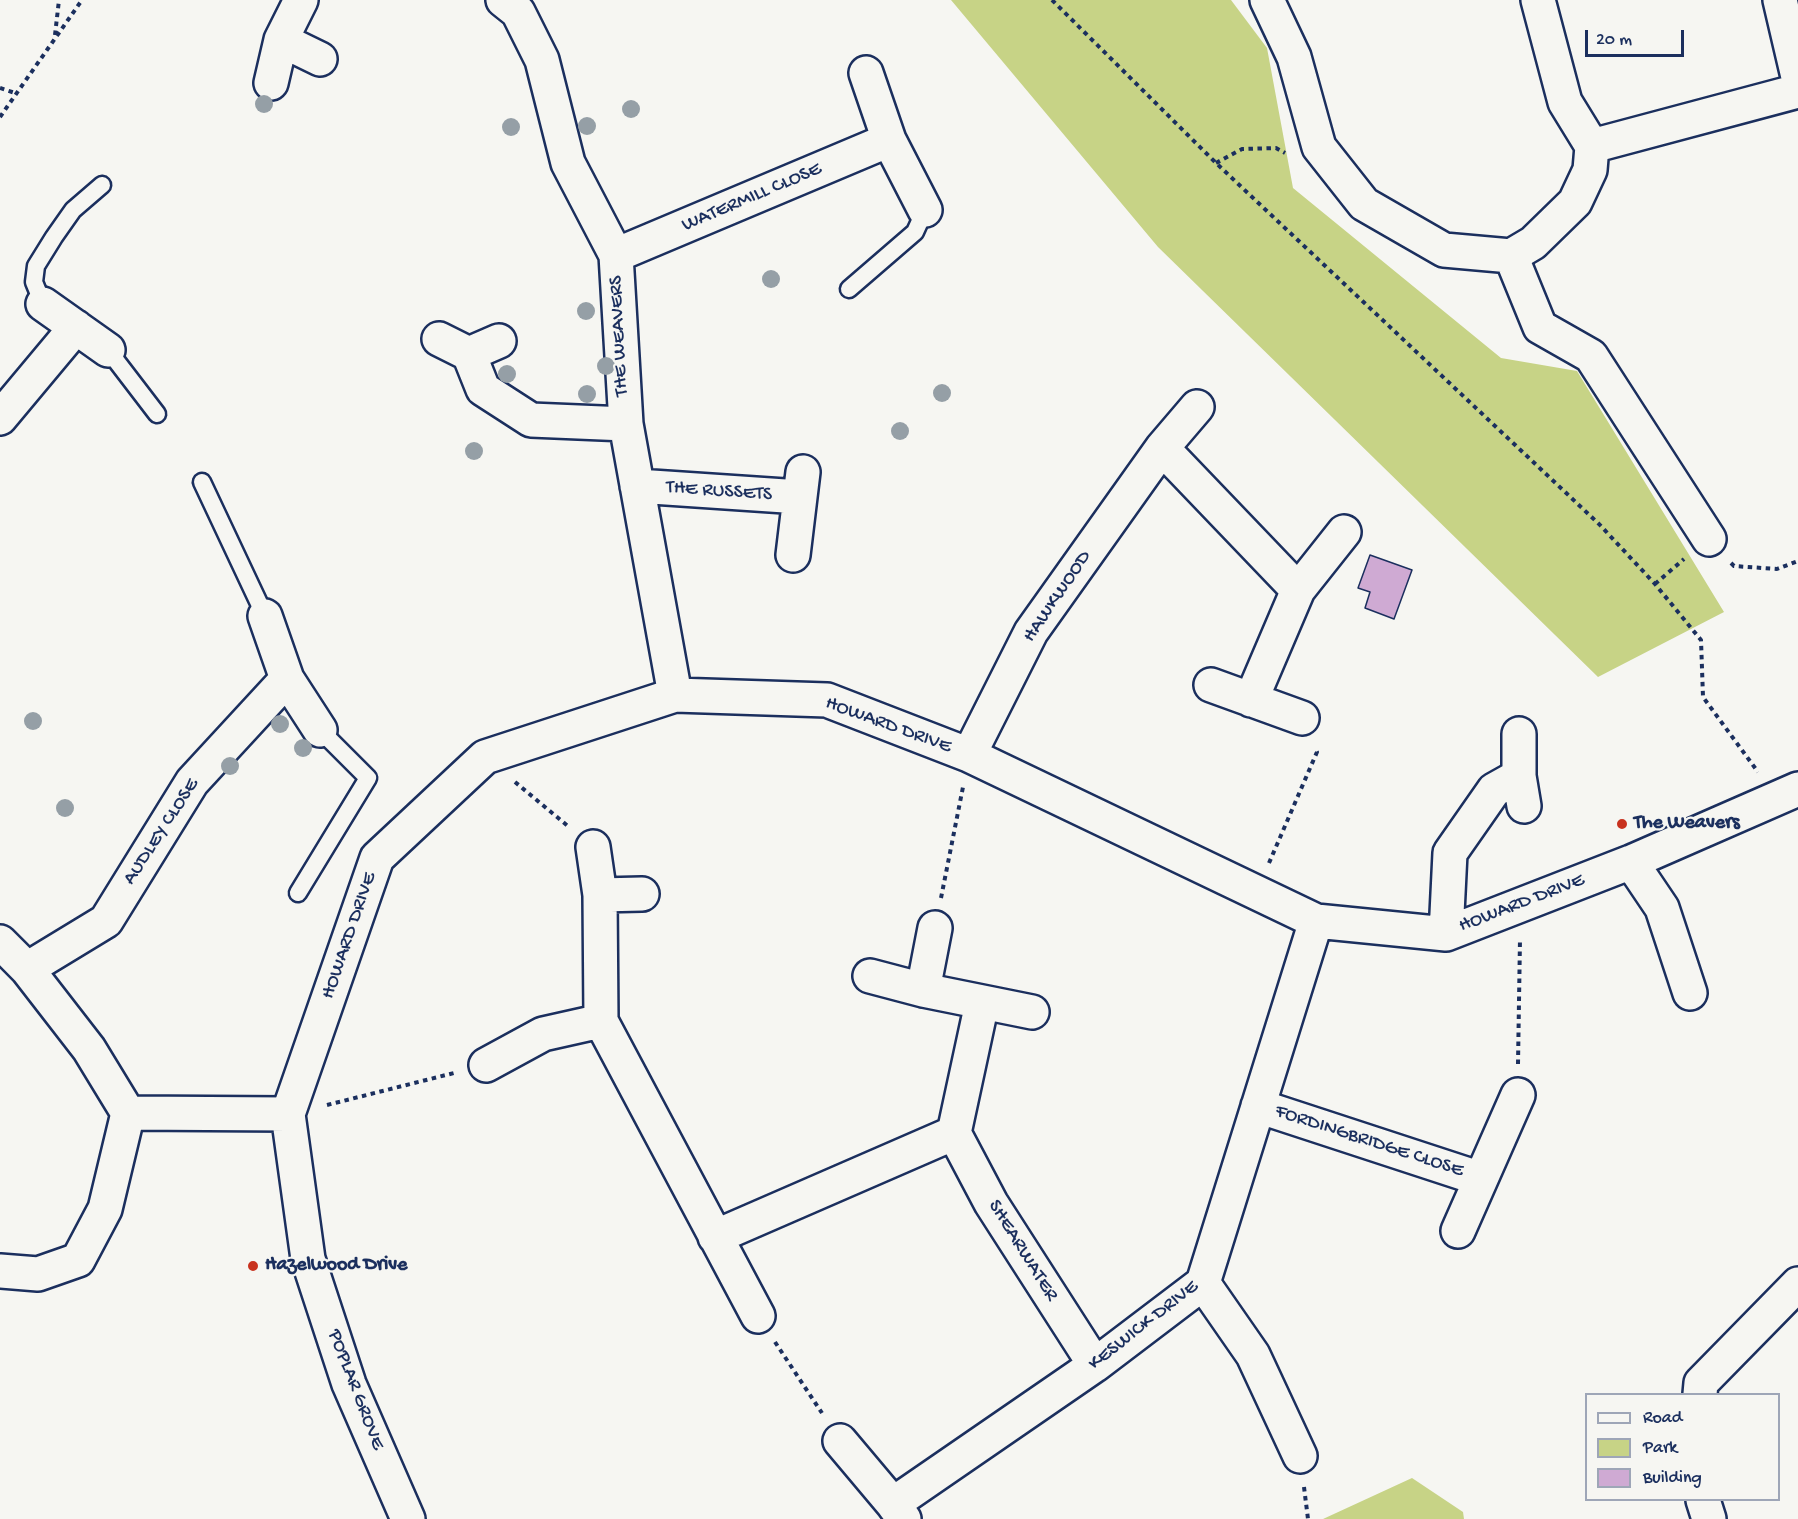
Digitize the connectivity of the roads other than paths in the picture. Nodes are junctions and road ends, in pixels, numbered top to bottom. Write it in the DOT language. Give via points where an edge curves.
graph roads {
  1 [pos="301,0"];
  2 [pos="1267,0"];
  3 [pos="1538,0"];
  4 [pos="1780,0"];
  5 [pos="520,4"];
  6 [pos="281,40"];
  7 [pos="320,59"];
  8 [pos="866,73"];
  9 [pos="1798,77"];
  10 [pos="271,83"];
  11 [pos="1798,91"];
  12 [pos="889,140"];
  13 [pos="1592,146"];
  14 [pos="102,185"];
  15 [pos="925,210"];
  16 [pos="616,255"];
  17 [pos="1511,256"];
  18 [pos="849,289"];
  19 [pos="43,304"];
  20 [pos="76,327"];
  21 [pos="439,339"];
  22 [pos="499,341"];
  23 [pos="108,350"];
  24 [pos="469,354"];
  25 [pos="1197,407"];
  26 [pos="157,414"];
  27 [pos="0,418"];
  28 [pos="626,424"];
  29 [pos="1162,448"];
  30 [pos="202,482"];
  31 [pos="637,486"];
  32 [pos="1344,532"];
  33 [pos="1709,539"];
  34 [pos="793,555"];
  35 [pos="1298,590"];
  36 [pos="265,616"];
  37 [pos="287,680"];
  38 [pos="1211,685"];
  39 [pos="675,694"];
  40 [pos="1251,700"];
  41 [pos="1302,718"];
  42 [pos="320,730"];
  43 [pos="1519,734"];
  44 [pos="969,755"];
  45 [pos="1788,793"];
  46 [pos="593,847"];
  47 [pos="1631,862"];
  48 [pos="298,892"];
  49 [pos="642,894"];
  50 [pos="600,895"];
  51 [pos="1316,921"];
  52 [pos="935,928"];
  53 [pos="1446,934"];
  54 [pos="0,942"];
  55 [pos="27,969"];
  56 [pos="870,976"];
  57 [pos="923,990"];
  58 [pos="1690,993"];
  59 [pos="982,1003"];
  60 [pos="1032,1012"];
  61 [pos="601,1022"];
  62 [pos="486,1065"];
  63 [pos="1518,1095"];
  64 [pos="1258,1106"];
  65 [pos="128,1113"];
  66 [pos="288,1114"];
  67 [pos="954,1133"];
  68 [pos="1481,1179"];
  69 [pos="1458,1231"];
  70 [pos="715,1237"];
  71 [pos="308,1259"];
  72 [pos="0,1272"];
  73 [pos="1203,1283"];
  74 [pos="1798,1284"];
  75 [pos="758,1316"];
  76 [pos="1095,1365"];
  77 [pos="1700,1393"];
  78 [pos="840,1441"];
  79 [pos="1300,1456"];
  80 [pos="1703,1501"];
  81 [pos="898,1511"];
  82 [pos="408,1519"];
  83 [pos="1709,1519"];
  1 -- 6 [label="street"];
  2 -- 17 [label="street" via="1294,57 1319,147 1364,204 1444,250"];
  3 -- 13 [label="street" via="1565,102"];
  4 -- 9 [label="street"];
  5 -- 16 [label="street, THE WEAVERS" via="542,60 568,163"];
  6 -- 7 [label="street"];
  6 -- 10 [label="street"];
  8 -- 12 [label="street"];
  11 -- 13 [label="street"];
  12 -- 15 [label="street"];
  12 -- 16 [label="street, WATERMILL CLOSE"];
  13 -- 17 [label="street" via="1590,170 1575,202 1533,243"];
  14 -- 19 [label="lane" via="73,210 36,266 34,282"];
  15 -- 18 [label="lane" via="915,231"];
  16 -- 28 [label="street, THE WEAVERS"];
  17 -- 33 [label="street" via="1539,327 1591,356"];
  19 -- 20 [label="street"];
  20 -- 23 [label="street"];
  20 -- 27 [label="street"];
  21 -- 24 [label="street"];
  22 -- 24 [label="street"];
  23 -- 26 [label="lane"];
  24 -- 28 [label="street" via="483,389 531,420"];
  25 -- 29 [label="street, HAWKWOOD"];
  28 -- 31 [label="street, THE WEAVERS"];
  29 -- 35 [label="street"];
  29 -- 44 [label="street, HAWKWOOD" via="1031,632"];
  30 -- 36 [label="lane"];
  31 -- 34 [label="street, THE RUSSETS" via="802,484"];
  31 -- 39 [label="street, THE WEAVERS"];
  32 -- 35 [label="street"];
  35 -- 40 [label="street"];
  36 -- 37 [label="street"];
  37 -- 42 [label="street"];
  37 -- 55 [label="street, AUDLEY CLOSE" via="192,782 106,921"];
  38 -- 40 [label="street"];
  39 -- 44 [label="street, HOWARD DRIVE" via="827,700"];
  39 -- 66 [label="street, HOWARD DRIVE" via="485,757 377,858"];
  40 -- 41 [label="street"];
  42 -- 48 [label="lane" via="368,778"];
  43 -- 53 [label="street" via="1522,791 1494,790 1450,853"];
  44 -- 51 [label="street, HOWARD DRIVE"];
  45 -- 47 [label="street, HOWARD DRIVE"];
  46 -- 50 [label="street"];
  47 -- 53 [label="street, HOWARD DRIVE"];
  47 -- 58 [label="street" via="1662,908"];
  49 -- 50 [label="street"];
  50 -- 61 [label="street"];
  51 -- 53 [label="street, HOWARD DRIVE"];
  51 -- 64 [label="street, KESWICK DRIVE"];
  52 -- 57 [label="street"];
  54 -- 55 [label="street"];
  55 -- 65 [label="street" via="89,1049"];
  56 -- 57 [label="street"];
  57 -- 59 [label="street"];
  59 -- 60 [label="street"];
  59 -- 67 [label="street"];
  61 -- 62 [label="street" via="543,1034"];
  61 -- 70 [label="street"];
  63 -- 68 [label="street, FORDINGBRIDGE CLOSE"];
  64 -- 68 [label="street, FORDINGBRIDGE CLOSE"];
  64 -- 73 [label="street, KESWICK DRIVE"];
  65 -- 66 [label="street"];
  65 -- 72 [label="street" via="105,1209 78,1260 38,1274"];
  66 -- 71 [label="street, HOWARD DRIVE"];
  67 -- 70 [label="street"];
  67 -- 76 [label="street, SHEARWATER" via="991,1203"];
  68 -- 69 [label="street, FORDINGBRIDGE CLOSE"];
  70 -- 75 [label="street"];
  71 -- 82 [label="street, POPLAR GROVE" via="349,1384"];
  73 -- 76 [label="street, KESWICK DRIVE"];
  73 -- 79 [label="street" via="1253,1355"];
  74 -- 77 [label="street" via="1701,1383"];
  76 -- 81 [label="street, KESWICK DRIVE"];
  78 -- 81 [label="street, KESWICK DRIVE"];
  80 -- 83 [label="street"];
}
